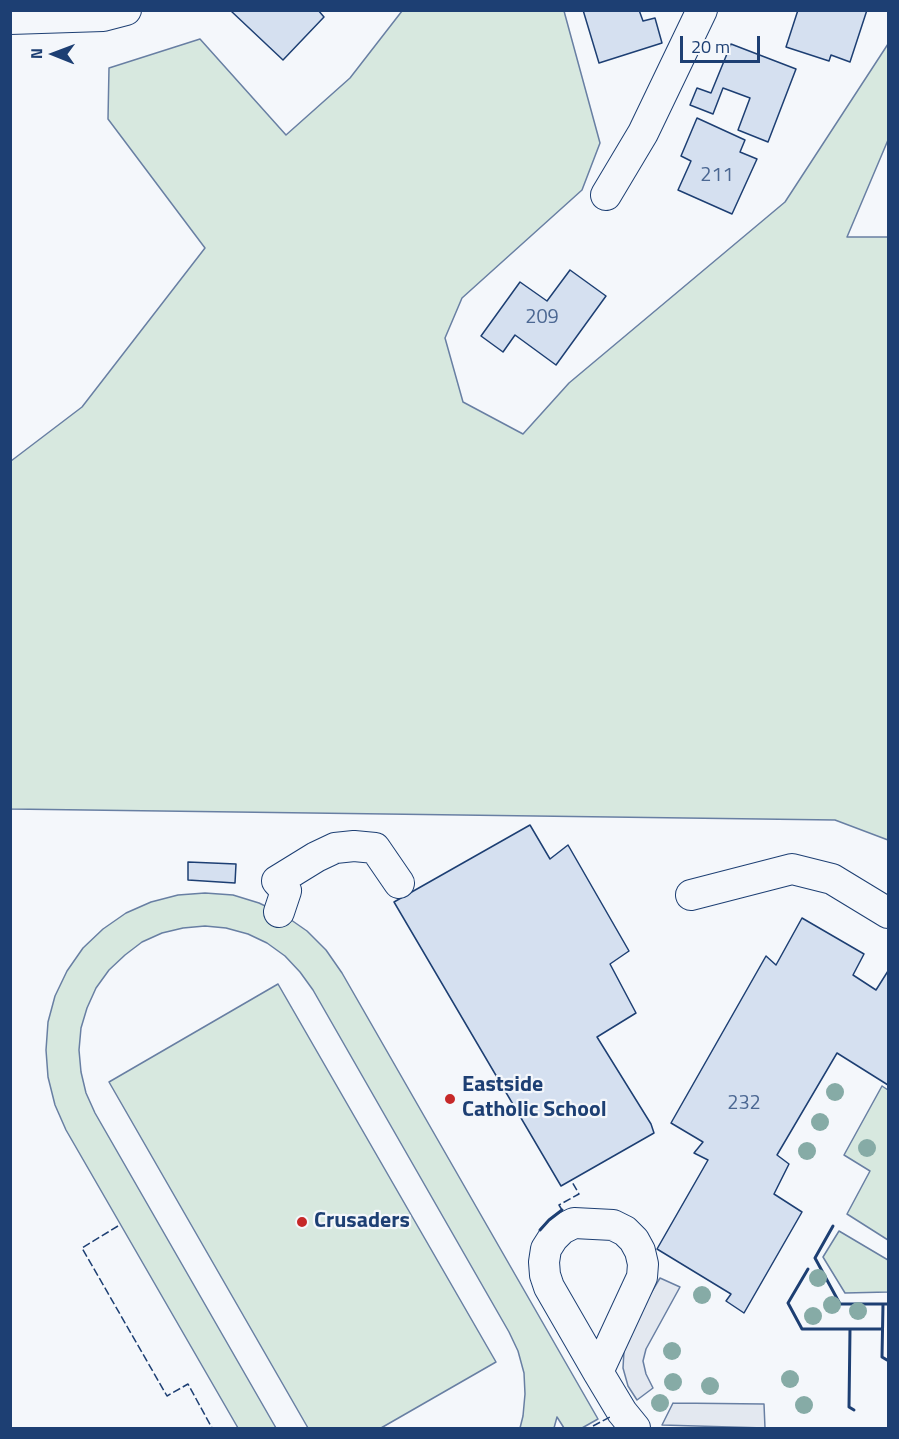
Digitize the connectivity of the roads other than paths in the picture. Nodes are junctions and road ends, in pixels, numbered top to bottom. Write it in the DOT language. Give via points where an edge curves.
graph roads {
  1 [pos="126,10"];
  2 [pos="702,10"];
  3 [pos="10,19"];
  4 [pos="606,195"];
  5 [pos="399,883"];
  6 [pos="691,896"];
  7 [pos="279,912"];
  8 [pos="888,914"];
  9 [pos="598,1372"];
  10 [pos="635,1428"];
  1 -- 3 [label="street" via="103,16"];
  2 -- 4 [label="street" via="643,133"];
  5 -- 7 [label="street" via="375,848 335,848 277,881 286,891"];
  6 -- 8 [label="street" via="792,869 832,879"];
  9 -- 9 [label="street" via="642,1277 643,1264 640,1251 625,1231 613,1225 574,1223 562,1229 546,1249 545,1275"];
  9 -- 10 [label="street"];
}
